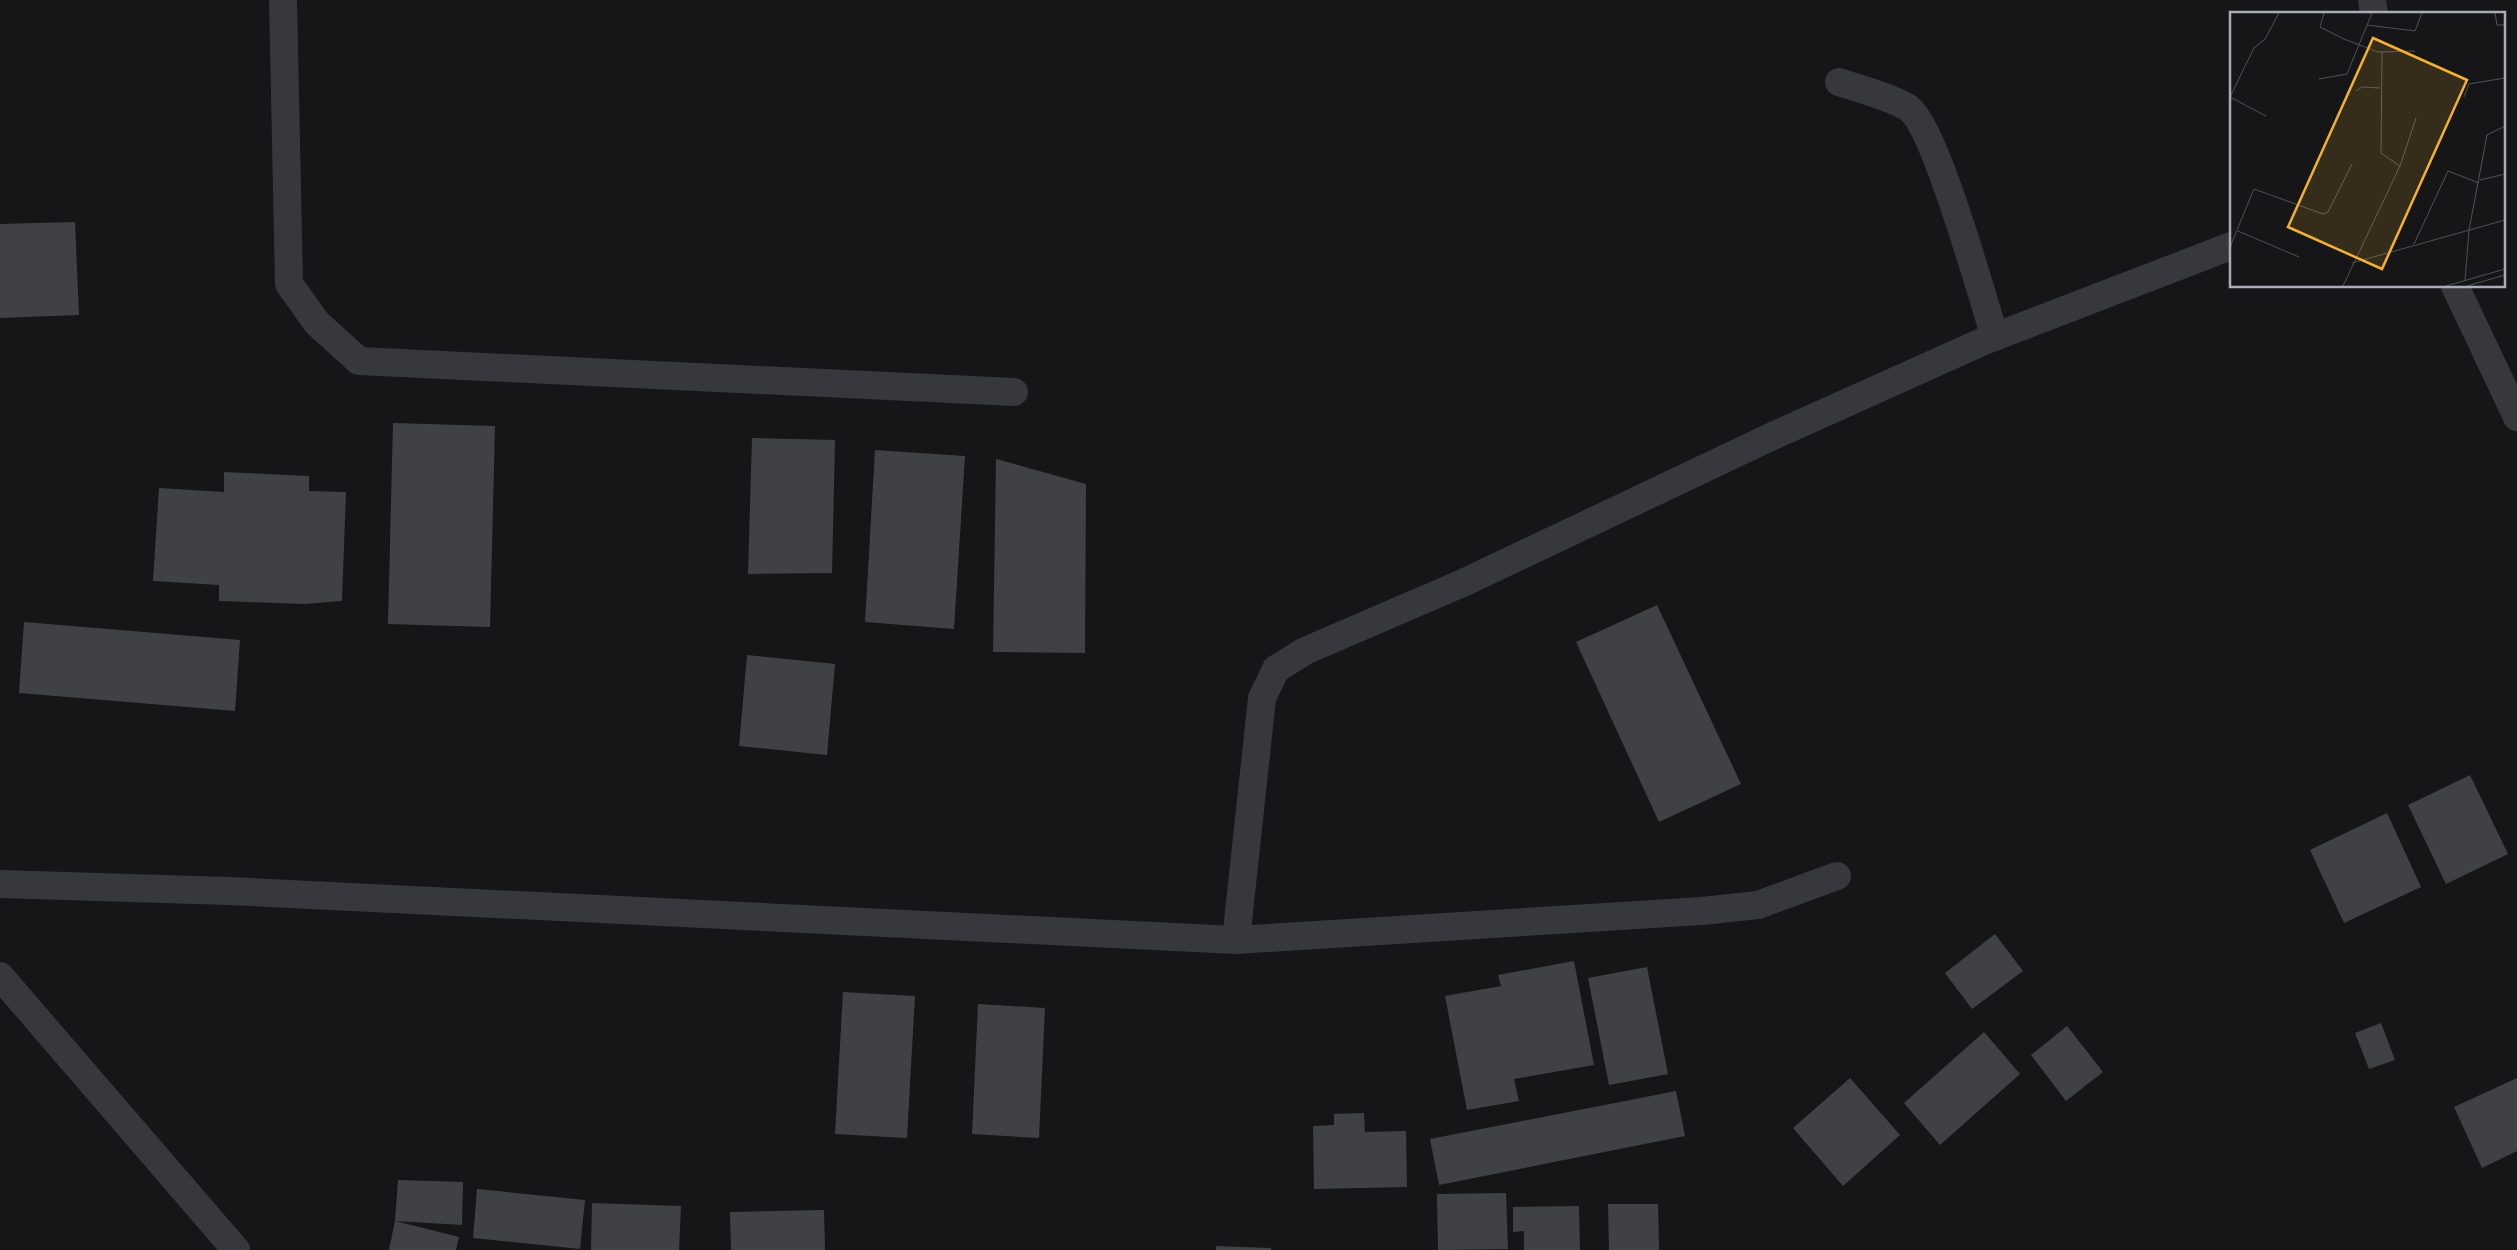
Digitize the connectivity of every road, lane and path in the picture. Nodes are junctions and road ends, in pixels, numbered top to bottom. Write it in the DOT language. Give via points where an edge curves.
graph roads {
  1 [pos="283,0"];
  2 [pos="1839,82"];
  3 [pos="2230,246"];
  4 [pos="2456,288"];
  5 [pos="1994,337"];
  6 [pos="1014,392"];
  7 [pos="2517,417"];
  8 [pos="1838,876"];
  9 [pos="0,884"];
  10 [pos="1236,940"];
  11 [pos="0,976"];
  12 [pos="236,1250"];
  1 -- 6 [label="street" via="289,284 317,323 359,361"];
  2 -- 5 [label="street" via="1908,108 1922,124 1941,167"];
  3 -- 5 [label="street"];
  4 -- 7 [label="street"];
  5 -- 10 [label="street" via="1776,435 1465,582 1305,651 1276,669 1262,698"];
  8 -- 10 [label="street" via="1758,905"];
  9 -- 10 [label="street" via="229,891"];
  11 -- 12 [label="street"];
}
